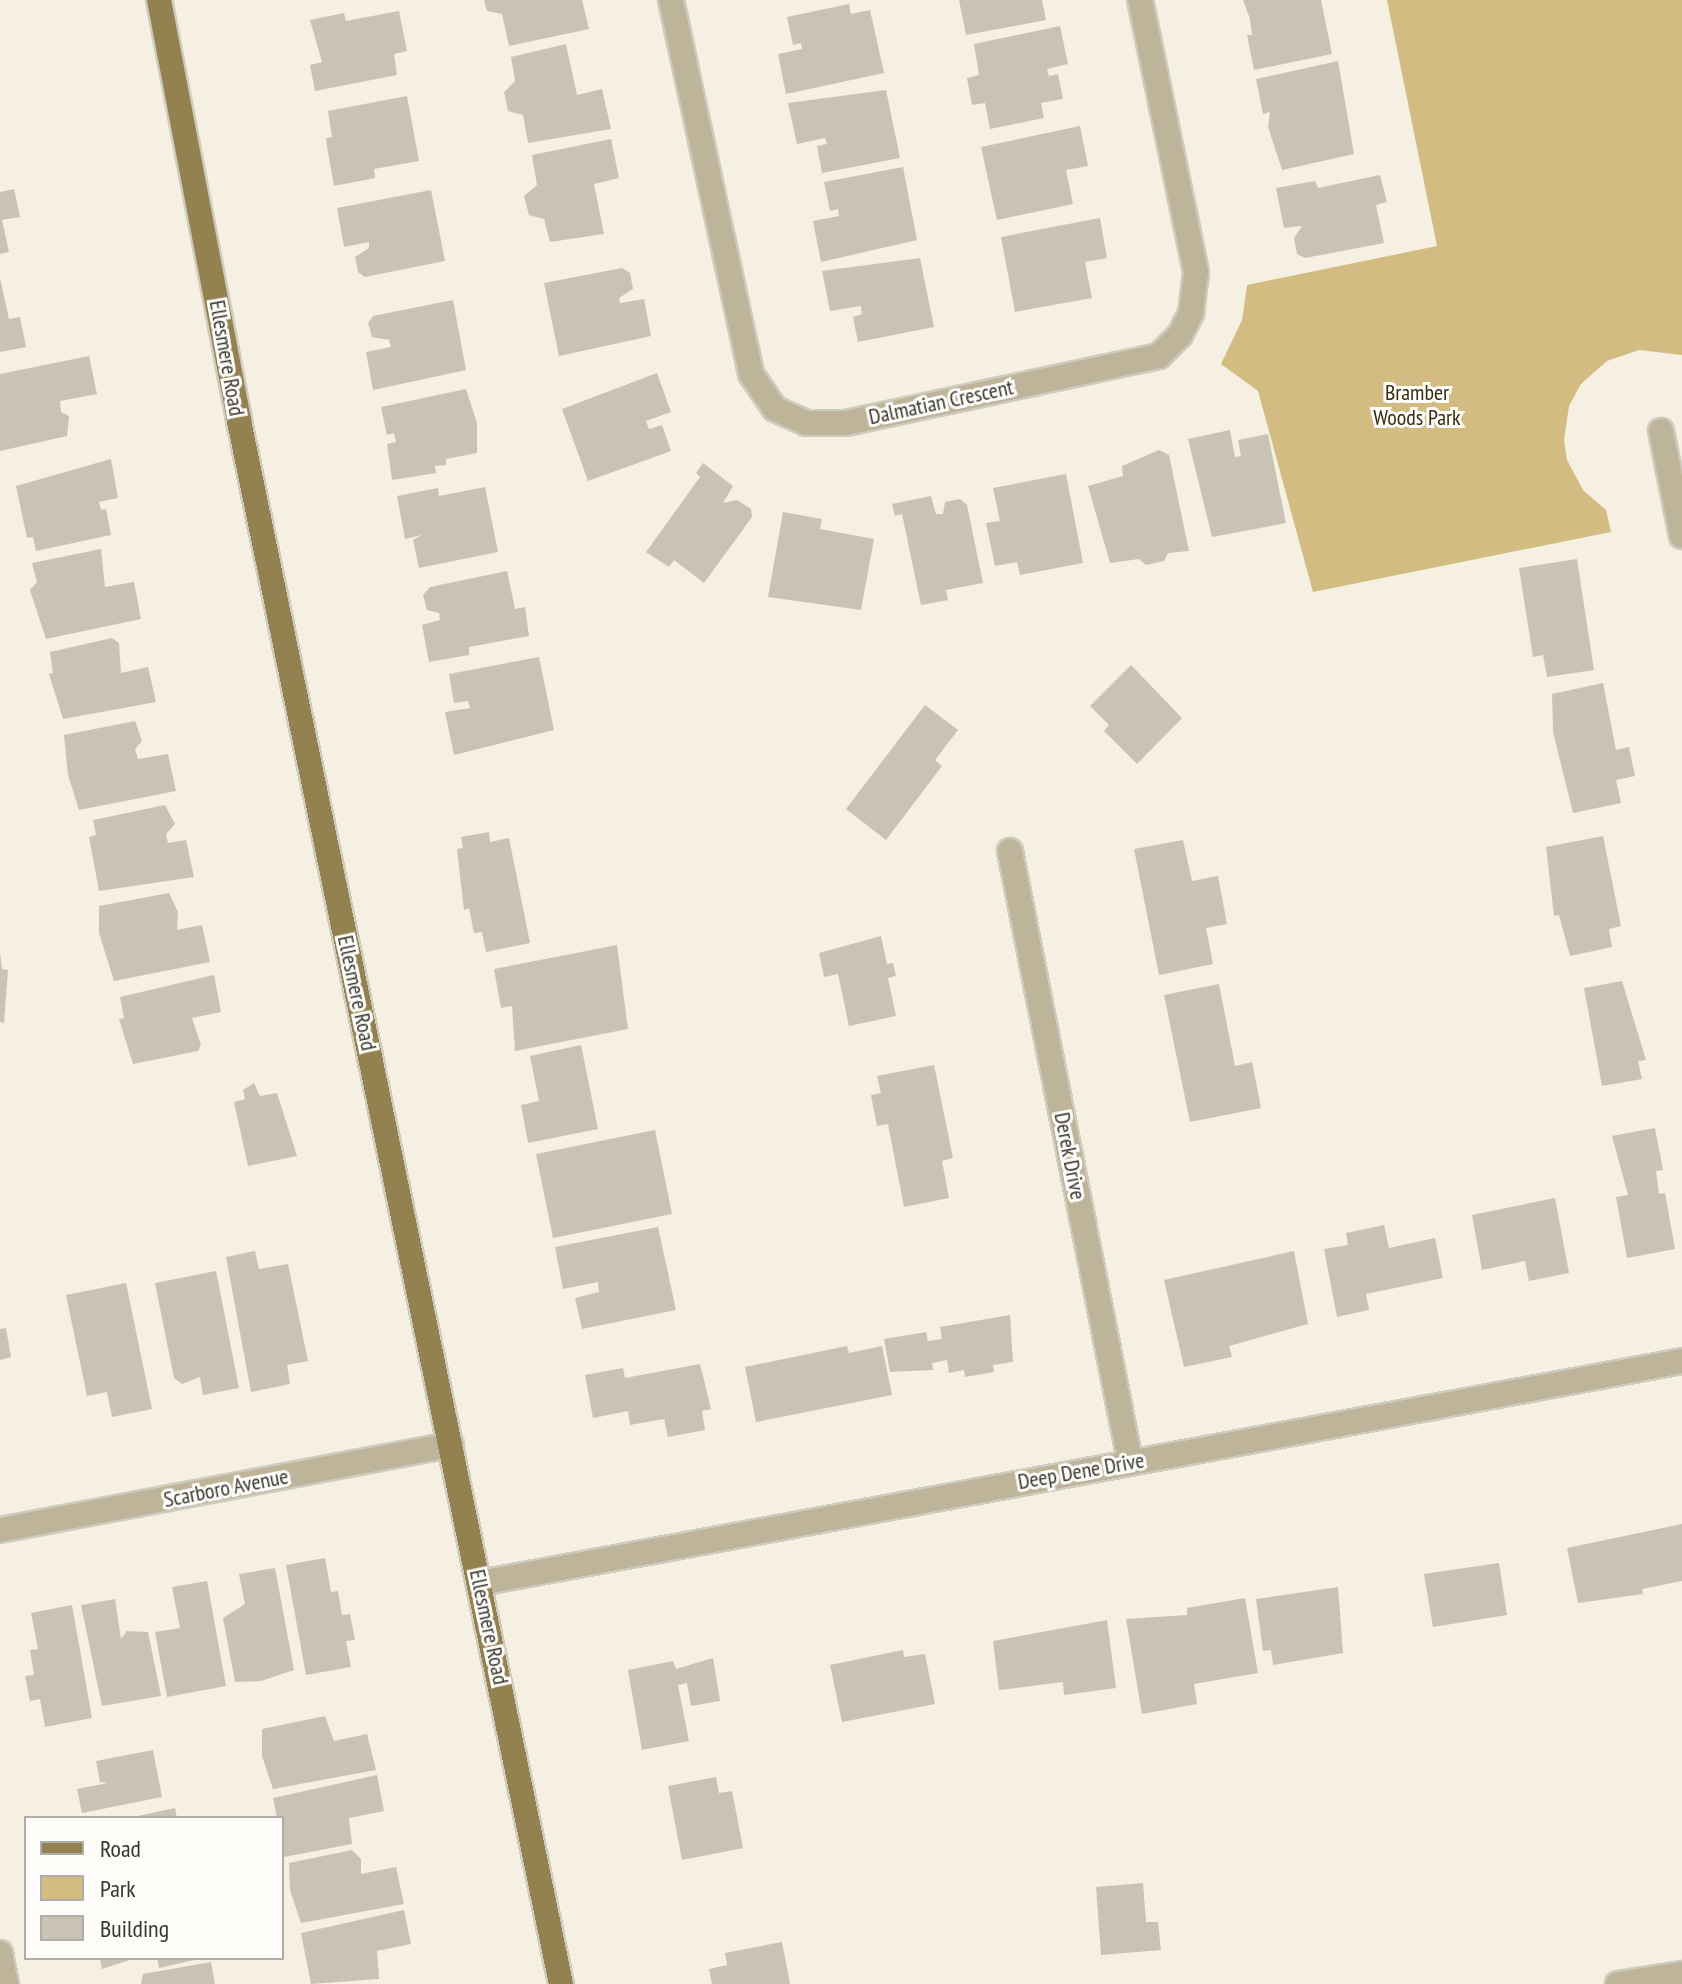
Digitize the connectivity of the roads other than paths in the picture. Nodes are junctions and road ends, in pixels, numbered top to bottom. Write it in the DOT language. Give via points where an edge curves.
graph roads {
  1 [pos="159,0"];
  2 [pos="671,0"];
  3 [pos="1140,0"];
  4 [pos="1661,431"];
  5 [pos="1682,536"];
  6 [pos="1010,851"];
  7 [pos="1682,1361"];
  8 [pos="451,1445"];
  9 [pos="1130,1461"];
  10 [pos="0,1530"];
  11 [pos="480,1583"];
  12 [pos="0,1953"];
  13 [pos="1682,1974"];
  14 [pos="6,1984"];
  15 [pos="561,1984"];
  16 [pos="1618,1984"];
  1 -- 8 [label="main road, Ellesmere Road" via="239,421"];
  2 -- 3 [label="street, Dalmatian Crescent" via="751,374 775,409 806,423 846,423 1159,356 1180,335 1193,304 1196,272"];
  4 -- 5 [label="street"];
  6 -- 9 [label="street, Derek Drive"];
  7 -- 9 [label="street, Deep Dene Drive" via="1514,1396"];
  8 -- 10 [label="street, Scarboro Avenue"];
  8 -- 11 [label="main road, Ellesmere Road"];
  9 -- 11 [label="street, Deep Dene Drive"];
  11 -- 15 [label="main road, Ellesmere Road"];
  12 -- 14 [label="street"];
  13 -- 16 [label="street"];
}
